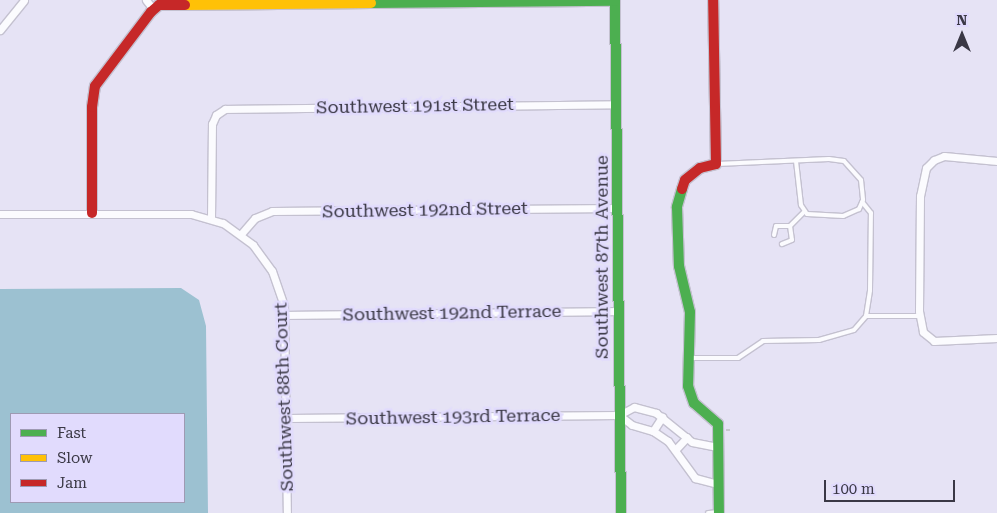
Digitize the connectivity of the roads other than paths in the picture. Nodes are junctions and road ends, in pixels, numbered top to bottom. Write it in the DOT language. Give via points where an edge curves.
graph roads {
  1 [pos="24,0"];
  2 [pos="146,0"];
  3 [pos="615,0"];
  4 [pos="713,0"];
  5 [pos="153,9"];
  6 [pos="0,30"];
  7 [pos="617,104"];
  8 [pos="997,160"];
  9 [pos="796,161"];
  10 [pos="716,164"];
  11 [pos="862,202"];
  12 [pos="618,208"];
  13 [pos="805,211"];
  14 [pos="92,213"];
  15 [pos="0,214"];
  16 [pos="211,218"];
  17 [pos="790,226"];
  18 [pos="241,234"];
  19 [pos="774,235"];
  20 [pos="782,244"];
  21 [pos="619,311"];
  22 [pos="285,315"];
  23 [pos="866,316"];
  24 [pos="919,316"];
  25 [pos="997,338"];
  26 [pos="688,358"];
  27 [pos="619,415"];
  28 [pos="662,417"];
  29 [pos="286,418"];
  30 [pos="653,431"];
  31 [pos="686,438"];
  32 [pos="718,447"];
  33 [pos="676,449"];
  34 [pos="718,484"];
  35 [pos="287,513"];
  36 [pos="621,513"];
  37 [pos="715,513"];
  1 -- 6 [label="street"];
  2 -- 5 [label="street"];
  3 -- 5 [label="street" via="164,4"];
  3 -- 7 [label="street, Southwest 87th Avenue"];
  4 -- 10 [label="street"];
  5 -- 14 [label="street" via="94,90"];
  7 -- 12 [label="street, Southwest 87th Avenue"];
  7 -- 16 [label="street, Southwest 191st Street" via="230,108 216,115 212,127"];
  8 -- 24 [label="street" via="963,156 938,158 926,168 921,184"];
  9 -- 10 [label="lane"];
  9 -- 11 [label="lane" via="829,159 848,163 861,180"];
  9 -- 13 [label="lane"];
  10 -- 26 [label="street" via="690,175 678,197 678,257 690,312"];
  11 -- 13 [label="lane" via="849,215 820,216"];
  11 -- 23 [label="lane" via="870,213 870,290"];
  12 -- 18 [label="street, Southwest 192nd Street" via="272,211 255,218"];
  12 -- 21 [label="street, Southwest 87th Avenue"];
  13 -- 17 [label="lane"];
  14 -- 15 [label="street, Southwest 88th Court"];
  14 -- 16 [label="street, Southwest 88th Court" via="182,213"];
  16 -- 18 [label="street, Southwest 88th Court"];
  17 -- 19 [label="lane" via="776,226"];
  17 -- 20 [label="lane" via="792,240"];
  18 -- 22 [label="street, Southwest 88th Court" via="260,252 272,271"];
  21 -- 22 [label="street, Southwest 192nd Terrace"];
  21 -- 27 [label="street, Southwest 87th Avenue"];
  22 -- 29 [label="street, Southwest 88th Court"];
  23 -- 24 [label="lane"];
  23 -- 26 [label="lane" via="852,331 819,340 763,342 738,358"];
  24 -- 25 [label="street" via="923,332 934,341"];
  26 -- 32 [label="street" via="691,398 716,421"];
  27 -- 28 [label="street, Southwest 193rd Terrace" via="634,407"];
  27 -- 29 [label="street, Southwest 193rd Terrace"];
  27 -- 30 [label="street" via="632,425"];
  27 -- 36 [label="street, Southwest 87th Avenue"];
  28 -- 30 [label="street"];
  28 -- 31 [label="street"];
  29 -- 35 [label="street, Southwest 88th Court"];
  30 -- 33 [label="street"];
  31 -- 32 [label="street" via="704,447"];
  31 -- 33 [label="street"];
  32 -- 34 [label="street"];
  33 -- 34 [label="street" via="695,478"];
  34 -- 37 [label="street"];
}
